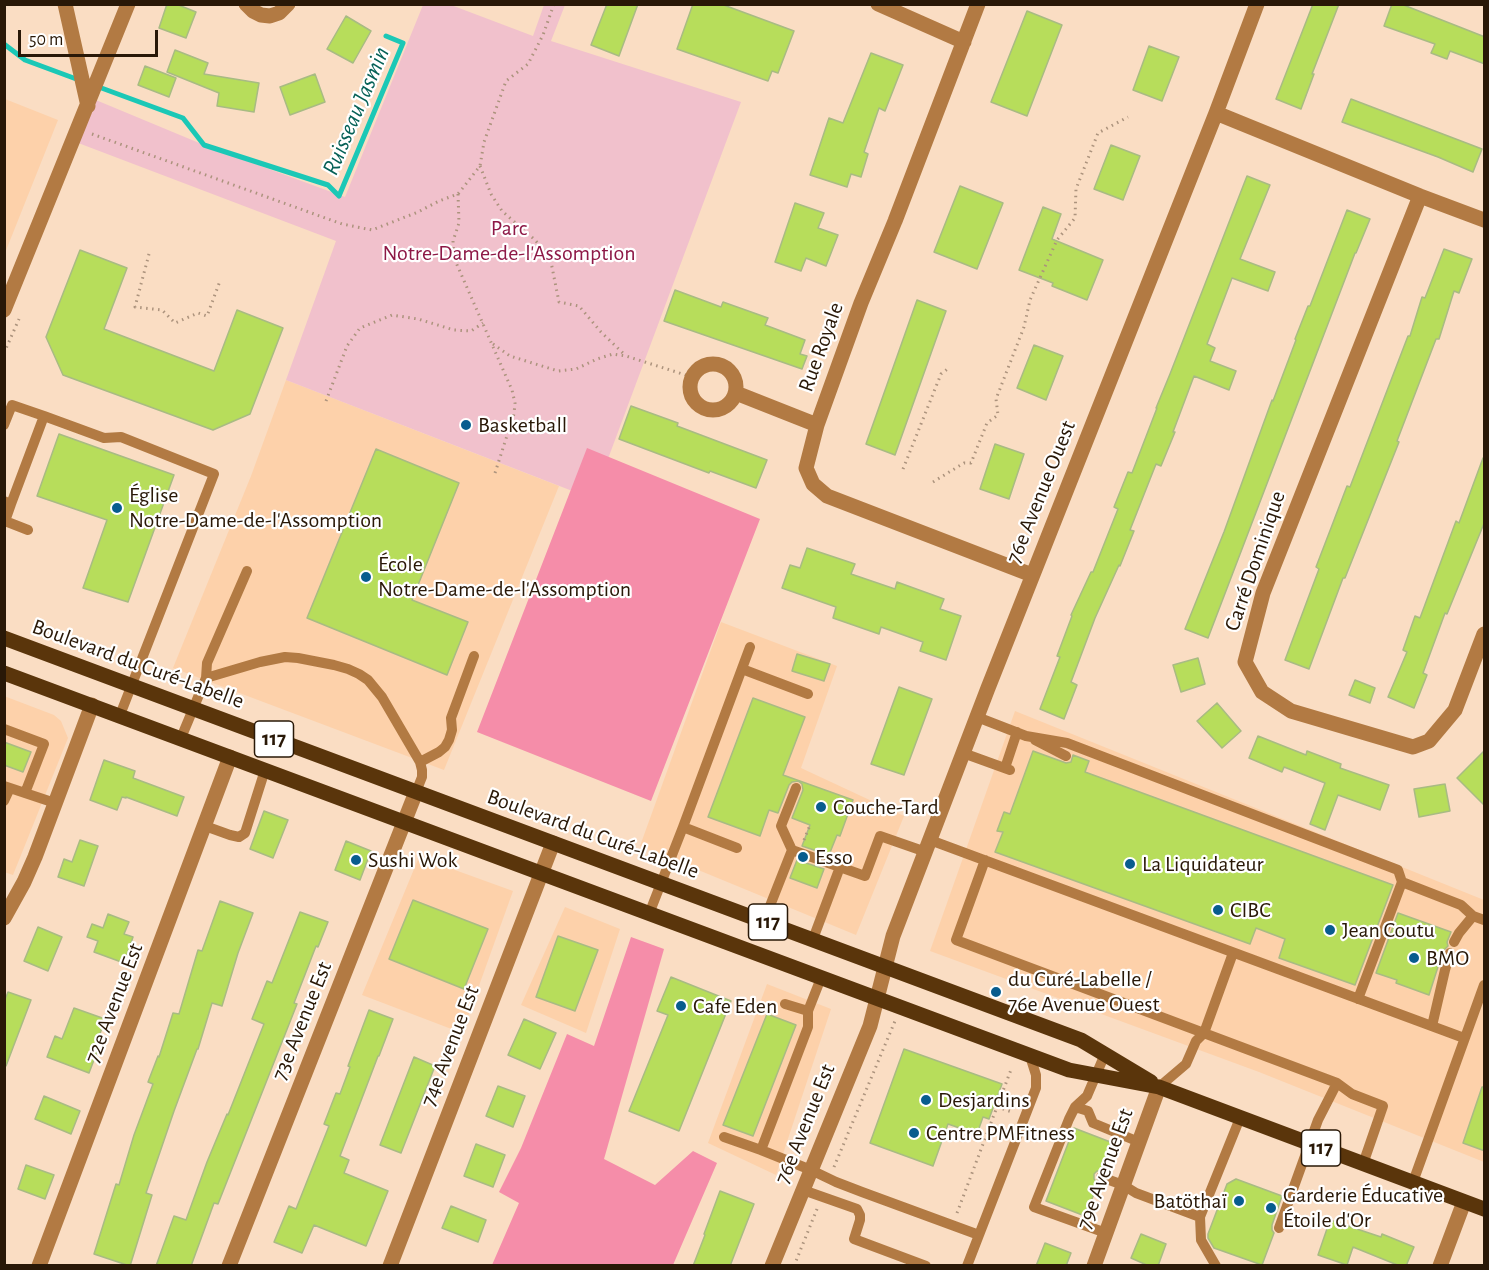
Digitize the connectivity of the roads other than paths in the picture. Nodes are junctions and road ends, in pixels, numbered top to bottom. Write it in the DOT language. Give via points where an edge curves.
graph roads {
  1 [pos="65,4"];
  2 [pos="128,4"];
  3 [pos="246,4"];
  4 [pos="288,4"];
  5 [pos="878,4"];
  6 [pos="978,4"];
  7 [pos="1257,4"];
  8 [pos="964,42"];
  9 [pos="88,106"];
  10 [pos="1216,113"];
  11 [pos="1420,196"];
  12 [pos="1485,220"];
  13 [pos="4,310"];
  14 [pos="735,393"];
  15 [pos="44,417"];
  16 [pos="817,424"];
  17 [pos="4,425"];
  18 [pos="8,502"];
  19 [pos="28,530"];
  20 [pos="247,571"];
  21 [pos="1032,575"];
  22 [pos="1485,634"];
  23 [pos="4,638"];
  24 [pos="750,647"];
  25 [pos="474,656"];
  26 [pos="742,669"];
  27 [pos="4,673"];
  28 [pos="206,678"];
  29 [pos="132,685"];
  30 [pos="808,694"];
  31 [pos="92,705"];
  32 [pos="194,709"];
  33 [pos="120,716"];
  34 [pos="977,717"];
  35 [pos="4,729"];
  36 [pos="1022,734"];
  37 [pos="181,738"];
  38 [pos="963,753"];
  39 [pos="230,756"];
  40 [pos="1066,756"];
  41 [pos="420,762"];
  42 [pos="265,770"];
  43 [pos="7,787"];
  44 [pos="796,788"];
  45 [pos="416,792"];
  46 [pos="25,793"];
  47 [pos="4,801"];
  48 [pos="55,803"];
  49 [pos="404,822"];
  50 [pos="205,826"];
  51 [pos="683,827"];
  52 [pos="553,843"];
  53 [pos="928,846"];
  54 [pos="737,848"];
  55 [pos="792,850"];
  56 [pos="985,860"];
  57 [pos="840,867"];
  58 [pos="541,874"];
  59 [pos="1402,882"];
  60 [pos="661,883"];
  61 [pos="649,914"];
  62 [pos="1473,916"];
  63 [pos="4,918"];
  64 [pos="1485,920"];
  65 [pos="764,921"];
  66 [pos="813,939"];
  67 [pos="1233,952"];
  68 [pos="886,967"];
  69 [pos="821,978"];
  70 [pos="1485,985"];
  71 [pos="877,999"];
  72 [pos="1358,999"];
  73 [pos="785,1004"];
  74 [pos="808,1011"];
  75 [pos="1432,1026"];
  76 [pos="1204,1033"];
  77 [pos="1464,1038"];
  78 [pos="1105,1054"];
  79 [pos="1030,1056"];
  80 [pos="1096,1075"];
  81 [pos="1337,1083"];
  82 [pos="1159,1087"];
  83 [pos="1076,1107"];
  84 [pos="1240,1118"];
  85 [pos="724,1137"];
  86 [pos="1139,1142"];
  87 [pos="1309,1143"];
  88 [pos="761,1150"];
  89 [pos="1363,1164"];
  90 [pos="811,1170"];
  91 [pos="1101,1176"];
  92 [pos="1413,1182"];
  93 [pos="1123,1185"];
  94 [pos="803,1190"];
  95 [pos="1464,1202"];
  96 [pos="1485,1209"];
  97 [pos="1200,1217"];
  98 [pos="1279,1228"];
  99 [pos="1106,1233"];
  100 [pos="979,1235"];
  101 [pos="39,1266"];
  102 [pos="229,1266"];
  103 [pos="390,1266"];
  104 [pos="772,1266"];
  105 [pos="926,1266"];
  106 [pos="967,1266"];
  107 [pos="1094,1266"];
  108 [pos="1216,1266"];
  109 [pos="1440,1266"];
  1 -- 9 [label="street"];
  2 -- 9 [label="street"];
  3 -- 4 [label="street" via="253,11 270,16"];
  5 -- 8 [label="street"];
  6 -- 8 [label="street, Rue Royale"];
  7 -- 10 [label="street, 76e Avenue Ouest"];
  8 -- 16 [label="street, Rue Royale"];
  9 -- 13 [label="street"];
  10 -- 11 [label="street"];
  10 -- 21 [label="street, 76e Avenue Ouest"];
  11 -- 12 [label="street"];
  11 -- 22 [label="street, Carré Dominique" via="1263,592 1245,663 1262,692 1291,711 1413,747 1428,741 1455,710"];
  14 -- 14 [label="street" via="734,377 719,364 703,365 690,383 694,401 709,410 725,407"];
  14 -- 16 [label="street"];
  15 -- 17 [label="lane" via="12,405"];
  15 -- 18 [label="lane"];
  15 -- 29 [label="lane" via="104,438 121,437 214,474"];
  16 -- 21 [label="street, Rue Royale" via="806,468 813,484 826,496"];
  18 -- 19 [label="lane" via="5,521"];
  20 -- 28 [label="lane" via="207,663"];
  21 -- 34 [label="street, 76e Avenue Ouest"];
  23 -- 29 [label="main road, Boulevard du Curé-Labelle / 117"];
  24 -- 26 [label="lane"];
  25 -- 41 [label="lane" via="451,718 449,740 439,752"];
  26 -- 30 [label="lane"];
  26 -- 51 [label="lane"];
  27 -- 31 [label="main road, Boulevard du Curé-Labelle / 117"];
  28 -- 32 [label="lane"];
  28 -- 41 [label="lane" via="285,657 348,669 375,688"];
  29 -- 32 [label="main road, Boulevard du Curé-Labelle / 117"];
  29 -- 33 [label="lane"];
  31 -- 33 [label="main road, Boulevard du Curé-Labelle / 117"];
  31 -- 48 [label="street"];
  32 -- 37 [label="lane"];
  32 -- 45 [label="main road, Boulevard du Curé-Labelle / 117"];
  33 -- 37 [label="main road, Boulevard du Curé-Labelle / 117"];
  34 -- 36 [label="lane"];
  34 -- 38 [label="street, 76e Avenue Ouest"];
  35 -- 46 [label="lane" via="44,744"];
  36 -- 38 [label="lane" via="1007,769"];
  36 -- 40 [label="lane"];
  36 -- 59 [label="lane" via="1067,743 1398,870"];
  37 -- 39 [label="main road, Boulevard du Curé-Labelle / 117"];
  38 -- 53 [label="street, 76e Avenue Ouest"];
  39 -- 42 [label="main road, Boulevard du Curé-Labelle / 117"];
  39 -- 50 [label="street, 72e Avenue Est"];
  41 -- 45 [label="lane" via="422,777"];
  42 -- 49 [label="main road, Boulevard du Curé-Labelle / 117"];
  42 -- 50 [label="lane" via="245,833 239,837"];
  43 -- 46 [label="lane"];
  43 -- 47 [label="lane"];
  44 -- 55 [label="lane" via="781,826"];
  45 -- 49 [label="street, 73e Avenue Est"];
  45 -- 52 [label="main road, Boulevard du Curé-Labelle / 117"];
  46 -- 48 [label="lane"];
  48 -- 63 [label="street" via="24,882"];
  49 -- 58 [label="main road, Boulevard du Curé-Labelle / 117"];
  49 -- 102 [label="street, 73e Avenue Est"];
  50 -- 101 [label="street, 72e Avenue Est"];
  51 -- 54 [label="lane"];
  51 -- 60 [label="lane"];
  52 -- 58 [label="street, 74e Avenue Est"];
  52 -- 60 [label="main road, Boulevard du Curé-Labelle / 117"];
  53 -- 56 [label="lane"];
  53 -- 57 [label="lane" via="880,836 865,876"];
  53 -- 68 [label="street, 76e Avenue Ouest"];
  55 -- 57 [label="lane"];
  55 -- 65 [label="lane"];
  56 -- 67 [label="lane"];
  56 -- 76 [label="lane" via="956,940"];
  57 -- 66 [label="lane"];
  58 -- 61 [label="main road, Boulevard du Curé-Labelle / 117"];
  58 -- 103 [label="street, 74e Avenue Est"];
  59 -- 62 [label="lane" via="1461,905"];
  59 -- 72 [label="lane"];
  60 -- 61 [label="lane"];
  60 -- 65 [label="main road, Boulevard du Curé-Labelle / 117"];
  61 -- 69 [label="main road, Boulevard du Curé-Labelle / 117"];
  62 -- 64 [label="lane"];
  62 -- 75 [label="lane" via="1452,947"];
  65 -- 66 [label="main road, Boulevard du Curé-Labelle / 117"];
  66 -- 68 [label="main road, Boulevard du Curé-Labelle / 117"];
  67 -- 72 [label="lane"];
  67 -- 76 [label="lane"];
  68 -- 71 [label="street, 76e Avenue Ouest"];
  68 -- 78 [label="main road, Boulevard du Curé-Labelle / 117" via="1082,1040"];
  69 -- 71 [label="main road, Boulevard du Curé-Labelle / 117"];
  69 -- 74 [label="lane"];
  70 -- 77 [label="lane"];
  71 -- 79 [label="main road, Boulevard du Curé-Labelle / 117"];
  71 -- 90 [label="street, 76e Avenue Est" via="870,1026"];
  72 -- 75 [label="lane"];
  73 -- 74 [label="lane"];
  74 -- 88 [label="lane" via="808,1027"];
  75 -- 77 [label="lane"];
  76 -- 81 [label="lane"];
  76 -- 82 [label="lane" via="1185,1064"];
  77 -- 92 [label="lane"];
  78 -- 80 [label="lane"];
  78 -- 82 [label="main road, Boulevard du Curé-Labelle / 117"];
  79 -- 80 [label="main road, Boulevard du Curé-Labelle / 117"];
  79 -- 100 [label="lane" via="1037,1084"];
  80 -- 82 [label="main road, Boulevard du Curé-Labelle / 117"];
  80 -- 83 [label="lane" via="1085,1099"];
  81 -- 87 [label="lane"];
  81 -- 89 [label="lane" via="1352,1094 1383,1106"];
  82 -- 84 [label="main road, Boulevard du Curé-Labelle / 117"];
  82 -- 86 [label="street, 79e Avenue Est"];
  83 -- 86 [label="lane" via="1088,1112 1093,1123"];
  83 -- 99 [label="lane" via="1034,1207"];
  84 -- 87 [label="main road, Boulevard du Curé-Labelle / 117"];
  84 -- 97 [label="lane"];
  85 -- 88 [label="lane"];
  86 -- 93 [label="street, 79e Avenue Est"];
  87 -- 89 [label="main road, Boulevard du Curé-Labelle / 117"];
  87 -- 98 [label="lane"];
  88 -- 90 [label="lane"];
  89 -- 92 [label="main road, Boulevard du Curé-Labelle / 117"];
  90 -- 94 [label="street, 76e Avenue Est"];
  90 -- 100 [label="lane"];
  91 -- 93 [label="lane"];
  92 -- 95 [label="main road, Boulevard du Curé-Labelle / 117"];
  93 -- 97 [label="lane"];
  93 -- 99 [label="street, 79e Avenue Est"];
  94 -- 104 [label="street, 76e Avenue Est"];
  94 -- 105 [label="lane" via="856,1209 860,1215 854,1239"];
  95 -- 96 [label="main road, Boulevard du Curé-Labelle / 117"];
  95 -- 109 [label="street"];
  97 -- 108 [label="lane" via="1201,1240"];
  99 -- 107 [label="street, 79e Avenue Est"];
  100 -- 106 [label="lane"];
}
